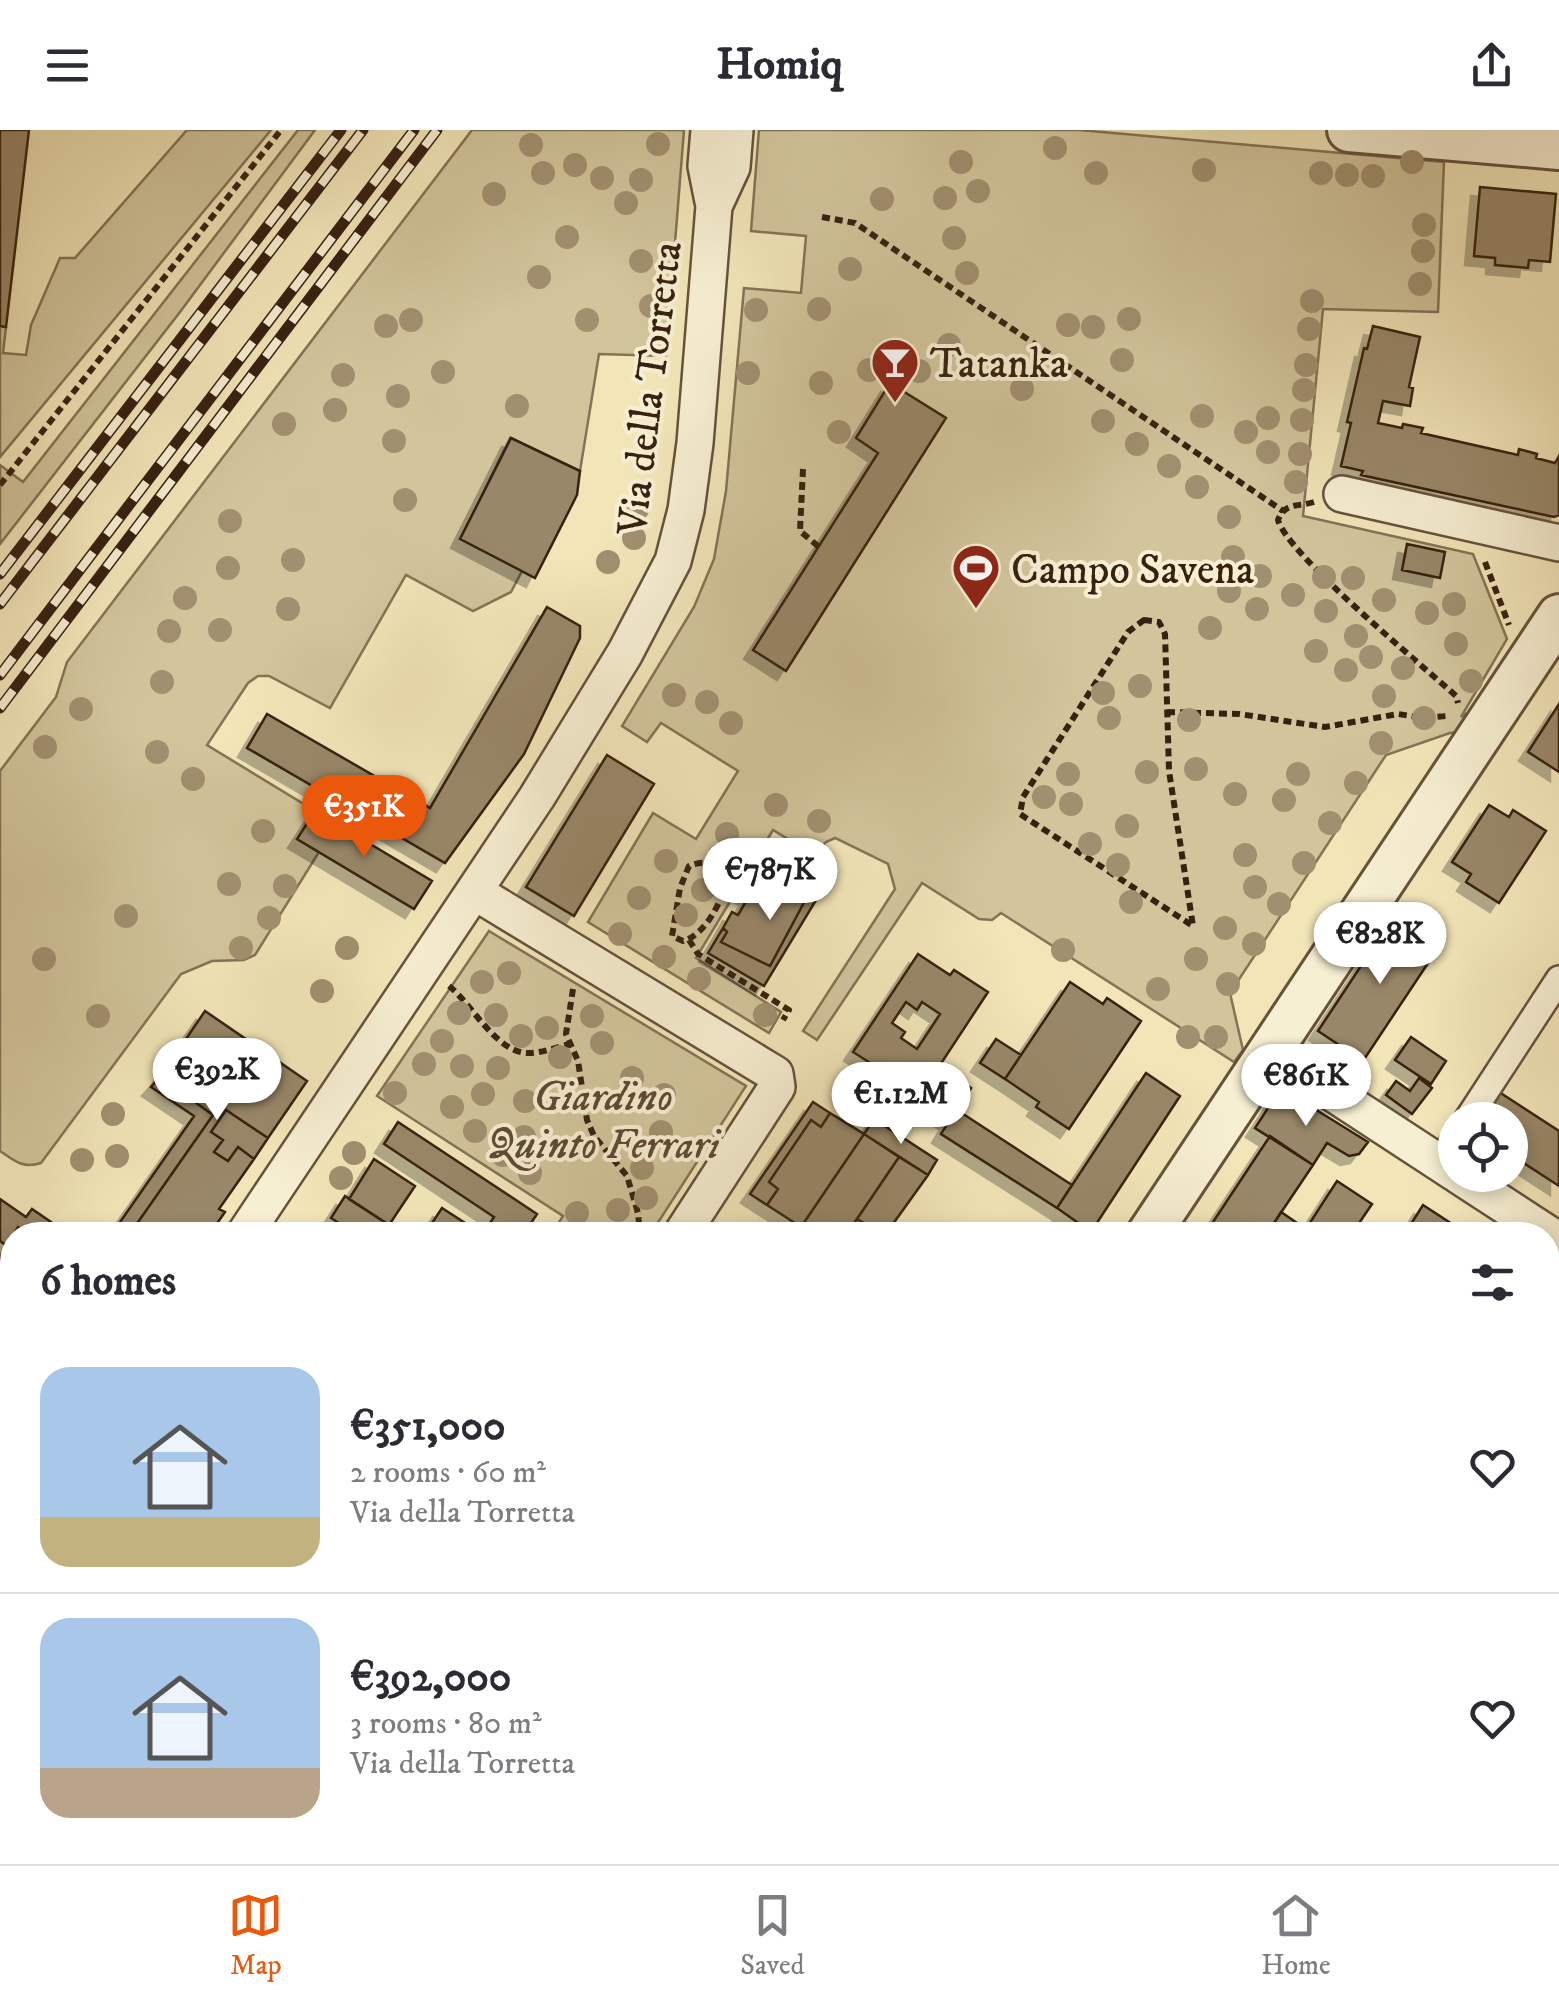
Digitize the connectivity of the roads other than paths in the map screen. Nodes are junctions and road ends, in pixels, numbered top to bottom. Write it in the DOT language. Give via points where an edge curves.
graph roads {
  1 [pos="708,130"];
  2 [pos="736,130"];
  3 [pos="1348,130"];
  4 [pos="1559,148"];
  5 [pos="714,206"];
  6 [pos="1342,494"];
  7 [pos="1559,543"];
  8 [pos="1559,616"];
  9 [pos="475,892"];
  10 [pos="1559,979"];
  11 [pos="1270,1052"];
  12 [pos="1480,1102"];
  13 [pos="1438,1150"];
  14 [pos="1496,1192"];
  15 [pos="253,1222"];
  16 [pos="690,1222"];
  17 [pos="1157,1222"];
  18 [pos="1535,1222"];
  1 -- 5 [label="street, Via della Torretta"];
  2 -- 5 [label="street, Via della Torretta" via="732,167"];
  3 -- 4 [label="street"];
  5 -- 9 [label="street, Via della Torretta" via="691,476 673,561 616,668"];
  6 -- 7 [label="street"];
  8 -- 11 [label="street"];
  9 -- 15 [label="street, Via della Torretta"];
  9 -- 16 [label="street" via="775,1074 778,1087"];
  10 -- 12 [label="street"];
  11 -- 13 [label="street"];
  11 -- 17 [label="street"];
  14 -- 18 [label="street"];
}
